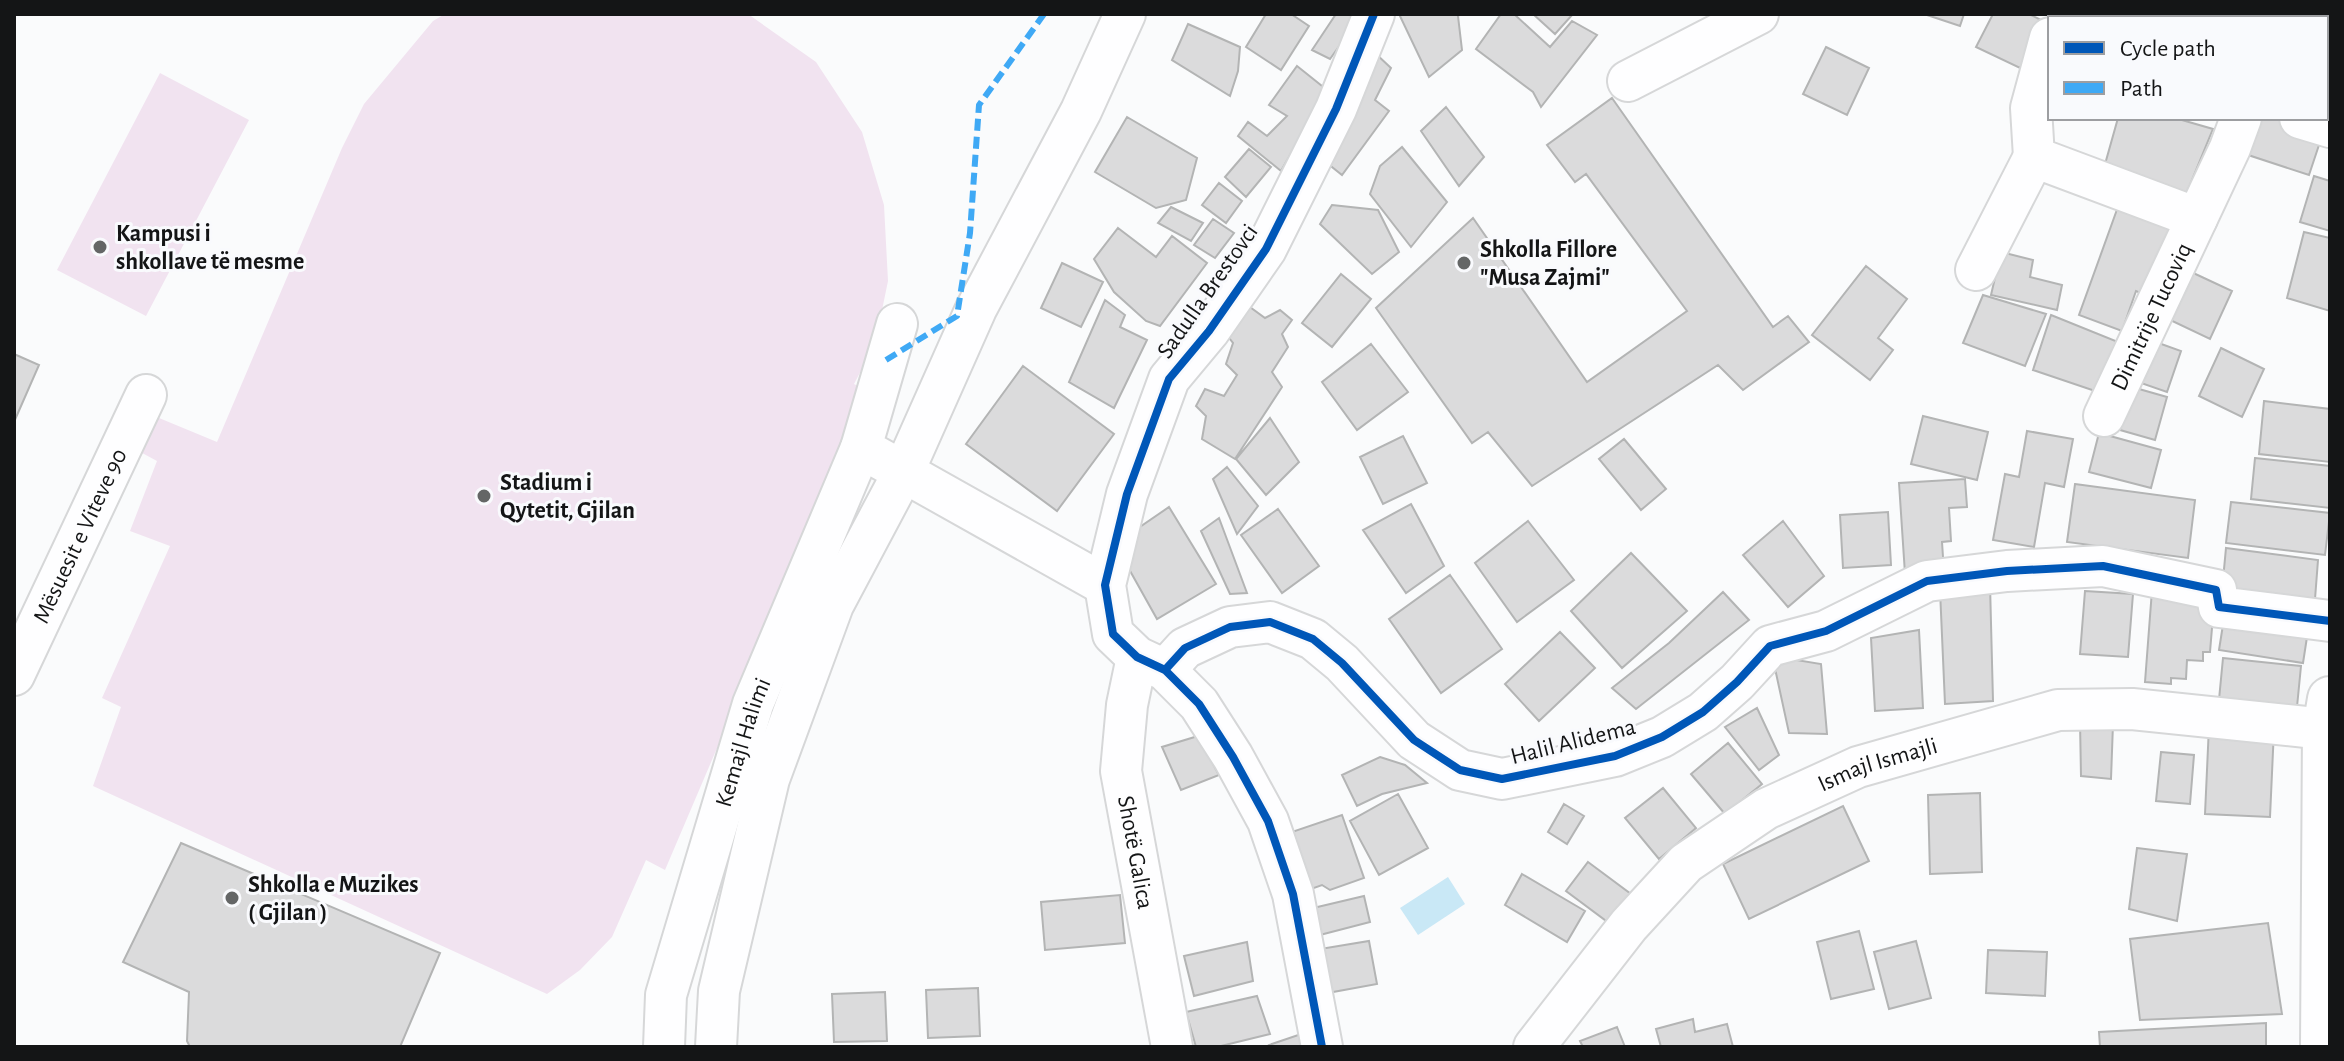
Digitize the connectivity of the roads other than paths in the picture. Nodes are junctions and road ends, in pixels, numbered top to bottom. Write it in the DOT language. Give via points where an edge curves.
graph roads {
  1 [pos="1125,14"];
  2 [pos="1374,14"];
  3 [pos="1758,14"];
  4 [pos="2048,45"];
  5 [pos="1628,81"];
  6 [pos="2240,120"];
  7 [pos="2307,120"];
  8 [pos="2330,127"];
  9 [pos="2034,157"];
  10 [pos="2197,218"];
  11 [pos="1976,270"];
  12 [pos="897,324"];
  13 [pos="146,395"];
  14 [pos="2104,416"];
  15 [pos="861,448"];
  16 [pos="903,473"];
  17 [pos="1105,585"];
  18 [pos="2330,621"];
  19 [pos="1151,664"];
  20 [pos="14,675"];
  21 [pos="2327,714"];
  22 [pos="2326,879"];
  23 [pos="664,1047"];
  24 [pos="716,1047"];
  25 [pos="1172,1047"];
  26 [pos="1322,1047"];
  27 [pos="1534,1047"];
  28 [pos="2323,1047"];
  1 -- 16 [label="street" via="1081,111 976,309"];
  2 -- 17 [label="street, Sadulla Brestovci" via="1336,109 1266,249 1169,379 1127,494"];
  3 -- 5 [label="street"];
  4 -- 9 [label="street" via="2031,108"];
  6 -- 10 [label="street, Dimitrije Tucoviq"];
  7 -- 8 [label="street"];
  9 -- 10 [label="street, Dimitrije Tucoviq"];
  9 -- 11 [label="street"];
  10 -- 14 [label="street, Dimitrije Tucoviq"];
  12 -- 15 [label="street, Kemajl Halimi"];
  13 -- 20 [label="street, Mësuesit e Viteve 90"];
  15 -- 16 [label="street"];
  15 -- 23 [label="street, Kemajl Halimi" via="753,704 666,995"];
  16 -- 17 [label="street"];
  16 -- 24 [label="street" via="833,605 769,779 719,991"];
  17 -- 19 [label="street, Sadulla Brestovci" via="1113,634"];
  18 -- 19 [label="street, Halil Alidema" via="2219,607 2216,590 2103,566 1927,581 1826,631 1770,646 1703,712 1662,737 1615,756 1502,779 1460,770 1414,740 1313,639 1270,622 1230,627"];
  19 -- 25 [label="street, Shotë Galica" via="1127,705 1121,771"];
  19 -- 26 [label="street, Sadulla Brestovci" via="1199,704 1268,821 1293,894"];
  21 -- 22 [label="main road"];
  21 -- 27 [label="street, Ismajl Ismajli" via="2058,710 1858,767 1766,809 1686,863 1629,925"];
  22 -- 28 [label="main road"];
}
